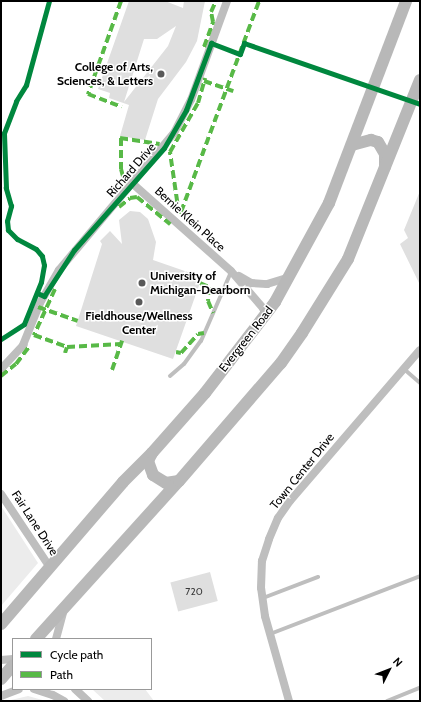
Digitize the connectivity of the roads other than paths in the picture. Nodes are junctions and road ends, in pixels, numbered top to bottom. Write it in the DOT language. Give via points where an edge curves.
graph roads {
  1 [pos="227,1"];
  2 [pos="406,1"];
  3 [pos="420,80"];
  4 [pos="352,145"];
  5 [pos="385,170"];
  6 [pos="132,184"];
  7 [pos="232,272"];
  8 [pos="290,277"];
  9 [pos="266,316"];
  10 [pos="420,350"];
  11 [pos="1,369"];
  12 [pos="404,370"];
  13 [pos="170,376"];
  14 [pos="420,382"];
  15 [pos="152,453"];
  16 [pos="179,481"];
  17 [pos="1,494"];
  18 [pos="49,566"];
  19 [pos="420,576"];
  20 [pos="318,577"];
  21 [pos="262,598"];
  22 [pos="69,602"];
  23 [pos="1,624"];
  24 [pos="270,634"];
  25 [pos="37,638"];
  26 [pos="56,638"];
  27 [pos="12,659"];
  28 [pos="1,660"];
  29 [pos="12,666"];
  30 [pos="1,678"];
  31 [pos="420,688"];
  32 [pos="16,690"];
  33 [pos="36,690"];
  34 [pos="76,690"];
  35 [pos="1,696"];
  36 [pos="64,701"];
  37 [pos="88,701"];
  38 [pos="289,701"];
  39 [pos="387,701"];
  1 -- 6 [label="street, Richard Drive" via="181,122 164,148"];
  2 -- 4 [label="street, Evergreen Road"];
  3 -- 5 [label="street"];
  4 -- 5 [label="street" via="371,140 378,142 385,154"];
  4 -- 8 [label="street, Evergreen Road" via="329,203"];
  5 -- 16 [label="street" via="348,259 332,288 281,363"];
  6 -- 7 [label="street, Bernie Klein Place"];
  6 -- 11 [label="street, Richard Drive" via="59,270 40,303 23,345"];
  7 -- 8 [label="street, Bernie Klein Place" via="251,283 267,284"];
  7 -- 9 [label="street, Bernie Klein Place" via="263,308"];
  7 -- 13 [label="lane" via="201,341 184,364"];
  8 -- 9 [label="street, Evergreen Road"];
  9 -- 15 [label="street, Evergreen Road"];
  10 -- 12 [label="street, Town Center Drive"];
  12 -- 14 [label="lane"];
  12 -- 21 [label="street, Town Center Drive" via="278,518 262,561"];
  15 -- 16 [label="street" via="148,461 153,475 166,483"];
  15 -- 18 [label="street, Evergreen Road"];
  16 -- 22 [label="street"];
  17 -- 18 [label="street, Fair Lane Drive"];
  18 -- 23 [label="street, Evergreen Road"];
  19 -- 24 [label="lane"];
  20 -- 21 [label="lane"];
  21 -- 24 [label="street, Town Center Drive"];
  22 -- 25 [label="street"];
  22 -- 26 [label="street" via="60,620"];
  24 -- 38 [label="street, Town Center Drive"];
  27 -- 28 [label="street"];
  29 -- 30 [label="street"];
  31 -- 39 [label="lane"];
  32 -- 35 [label="street"];
  33 -- 36 [label="street"];
  34 -- 37 [label="street"];
}
